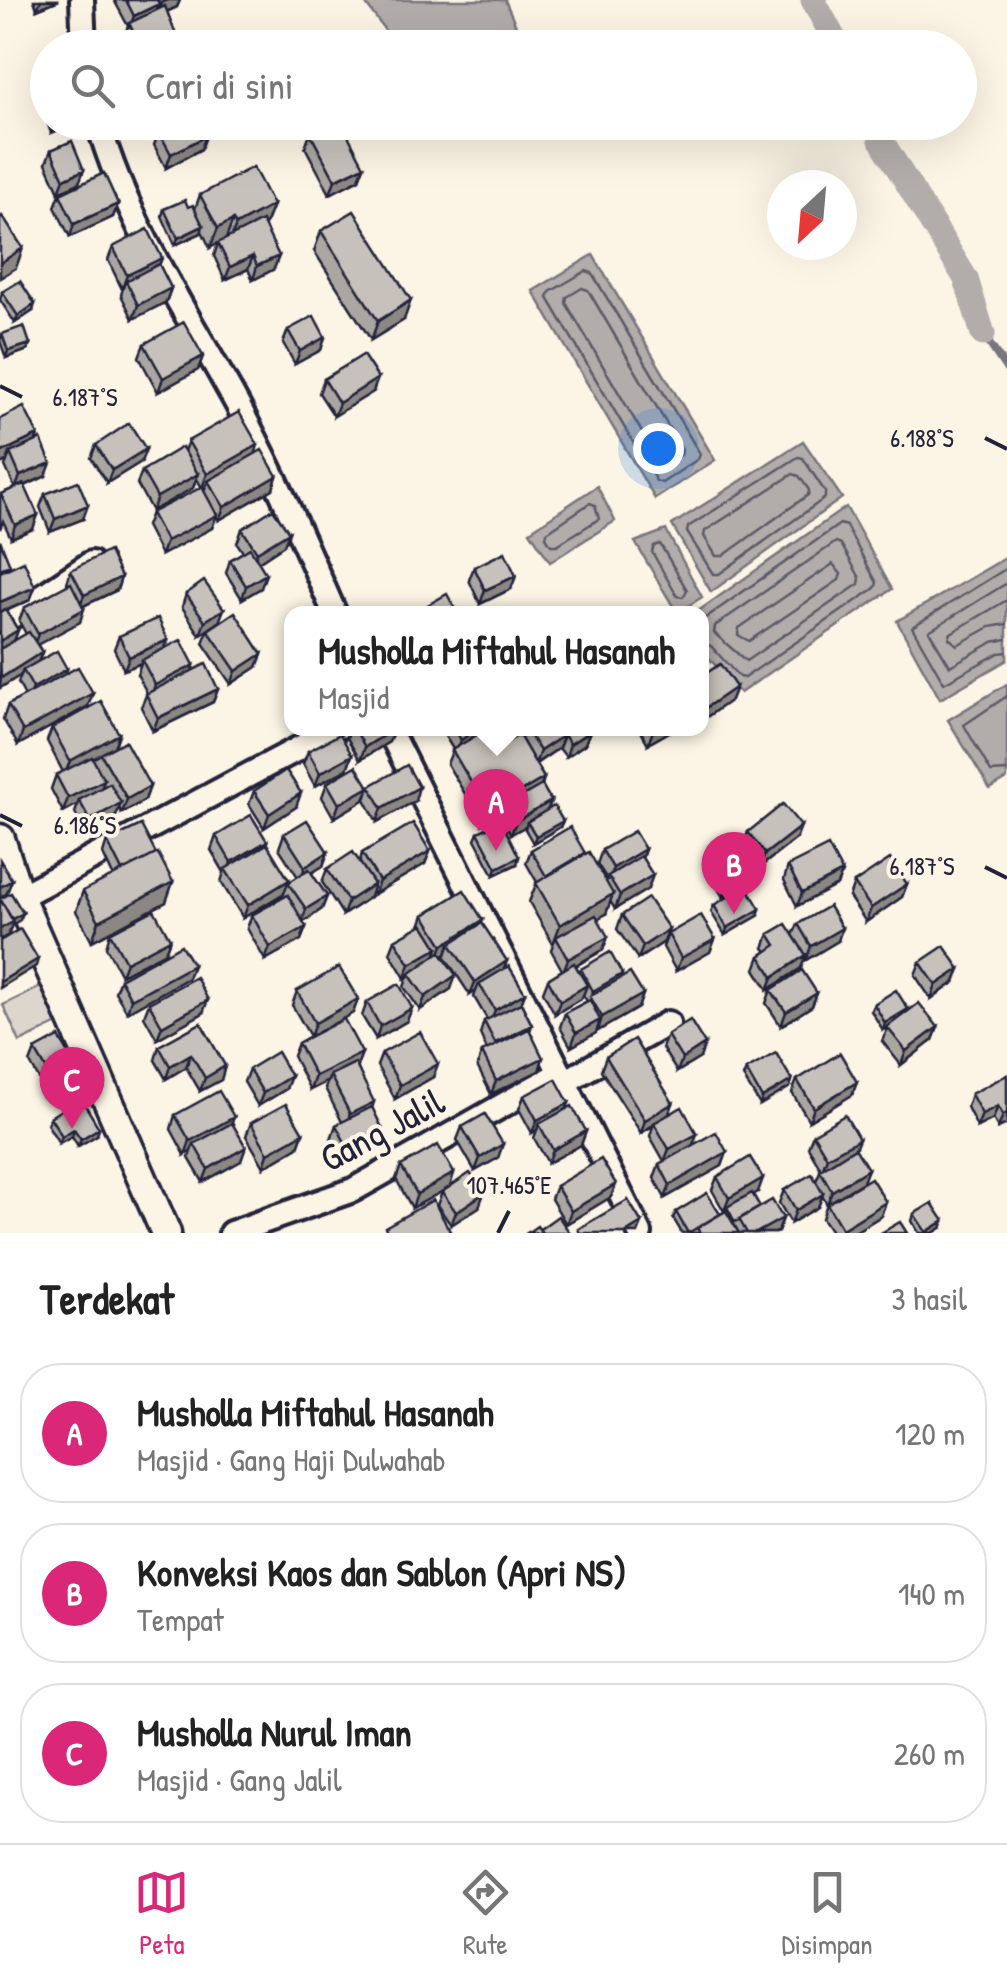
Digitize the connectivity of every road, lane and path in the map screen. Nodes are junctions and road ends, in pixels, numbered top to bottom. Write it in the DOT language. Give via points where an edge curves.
graph roads {
  1 [pos="82,0"];
  2 [pos="83,30"];
  3 [pos="104,140"];
  4 [pos="98,558"];
  5 [pos="332,606"];
  6 [pos="0,621"];
  7 [pos="322,736"];
  8 [pos="392,736"];
  9 [pos="0,839"];
  10 [pos="19,897"];
  11 [pos="668,1023"];
  12 [pos="560,1079"];
  13 [pos="166,1233"];
  14 [pos="231,1233"];
  15 [pos="640,1233"];
  1 -- 2 [label="street"];
  3 -- 5 [label="street" via="130,212 272,470"];
  4 -- 6 [label="street"];
  7 -- 10 [label="street"];
  8 -- 12 [label="street"];
  9 -- 10 [label="street"];
  10 -- 13 [label="street"];
  11 -- 12 [label="street, Gang Jalil"];
  12 -- 14 [label="street, Gang Jalil" via="352,1190"];
  12 -- 15 [label="street"];
}
